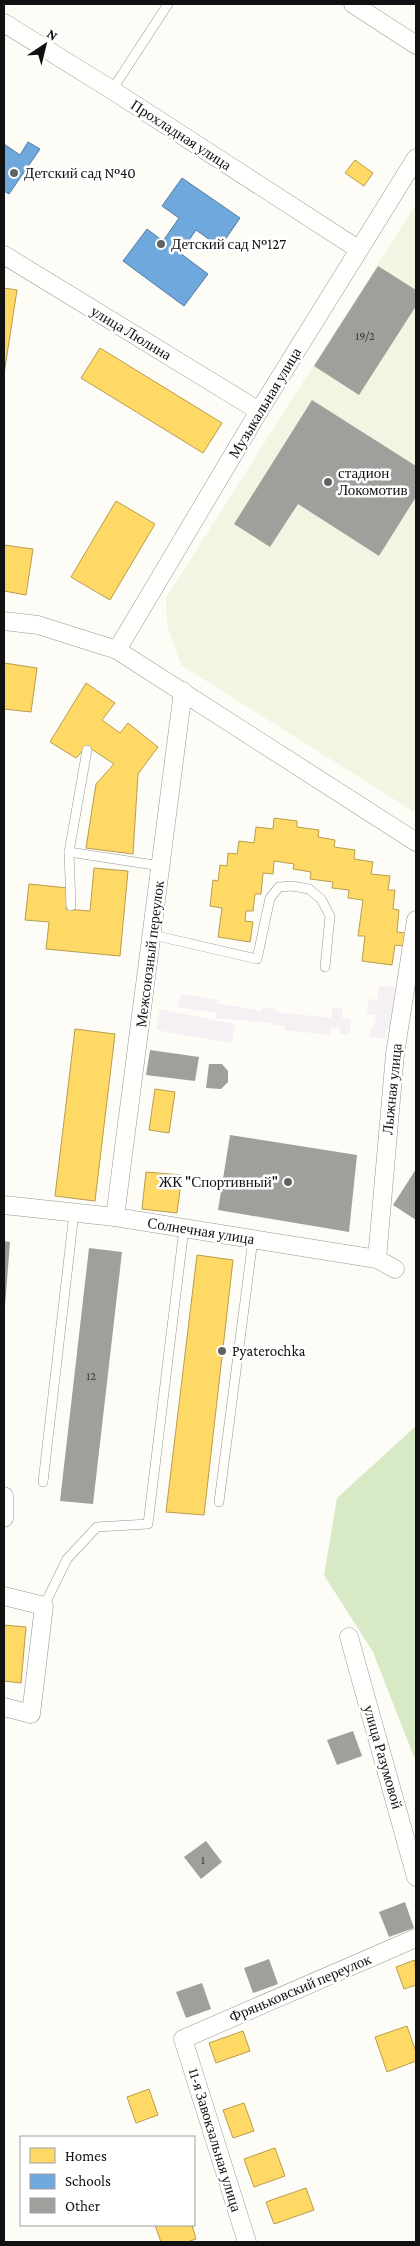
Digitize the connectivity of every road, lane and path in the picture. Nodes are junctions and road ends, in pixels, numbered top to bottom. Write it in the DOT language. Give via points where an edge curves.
graph roads {
  1 [pos="168,4"];
  2 [pos="353,4"];
  3 [pos="4,23"];
  4 [pos="416,45"];
  5 [pos="112,90"];
  6 [pos="416,158"];
  7 [pos="358,249"];
  8 [pos="4,256"];
  9 [pos="259,411"];
  10 [pos="4,621"];
  11 [pos="117,650"];
  12 [pos="183,692"];
  13 [pos="87,750"];
  14 [pos="416,842"];
  15 [pos="69,852"];
  16 [pos="161,866"];
  17 [pos="71,906"];
  18 [pos="416,920"];
  19 [pos="153,935"];
  20 [pos="325,968"];
  21 [pos="4,1206"];
  22 [pos="74,1213"];
  23 [pos="114,1217"];
  24 [pos="184,1228"];
  25 [pos="253,1239"];
  26 [pos="377,1259"];
  27 [pos="395,1269"];
  28 [pos="43,1482"];
  29 [pos="4,1497"];
  30 [pos="219,1502"];
  31 [pos="4,1518"];
  32 [pos="4,1596"];
  33 [pos="44,1606"];
  34 [pos="349,1637"];
  35 [pos="4,1708"];
  36 [pos="416,1877"];
  37 [pos="416,1938"];
  38 [pos="183,2039"];
  39 [pos="247,2242"];
  1 -- 5 [label="lane"];
  2 -- 4 [label="street"];
  3 -- 5 [label="street, Прохладная улица"];
  5 -- 7 [label="street, Прохладная улица"];
  6 -- 7 [label="street, Музыкальная улица"];
  7 -- 9 [label="street, Музыкальная улица"];
  8 -- 9 [label="street, улица Люлина"];
  9 -- 11 [label="street, Музыкальная улица"];
  10 -- 11 [label="street" via="38,625"];
  11 -- 12 [label="street"];
  12 -- 14 [label="street"];
  12 -- 16 [label="street, Межсоюзный переулок"];
  13 -- 15 [label="lane"];
  15 -- 16 [label="lane"];
  15 -- 17 [label="lane"];
  16 -- 19 [label="street, Межсоюзный переулок"];
  18 -- 26 [label="street, Лыжная улица" via="395,1054"];
  19 -- 20 [label="lane" via="257,959 270,898 279,887 309,889 321,899 330,916"];
  19 -- 23 [label="street, Межсоюзный переулок"];
  21 -- 22 [label="street, Солнечная улица"];
  22 -- 23 [label="street, Солнечная улица"];
  22 -- 28 [label="lane"];
  23 -- 24 [label="street, Солнечная улица"];
  24 -- 25 [label="street, Солнечная улица"];
  24 -- 33 [label="lane" via="148,1524 97,1527 67,1559"];
  25 -- 26 [label="street, Солнечная улица"];
  25 -- 30 [label="lane"];
  26 -- 27 [label="street, Солнечная улица"];
  29 -- 31 [label="street"];
  32 -- 33 [label="street"];
  33 -- 35 [label="street" via="30,1714"];
  34 -- 36 [label="street, улица Разумовой"];
  37 -- 38 [label="street, Фряньковский переулок"];
  38 -- 39 [label="street, 11-я Завокзальная улица"];
}
